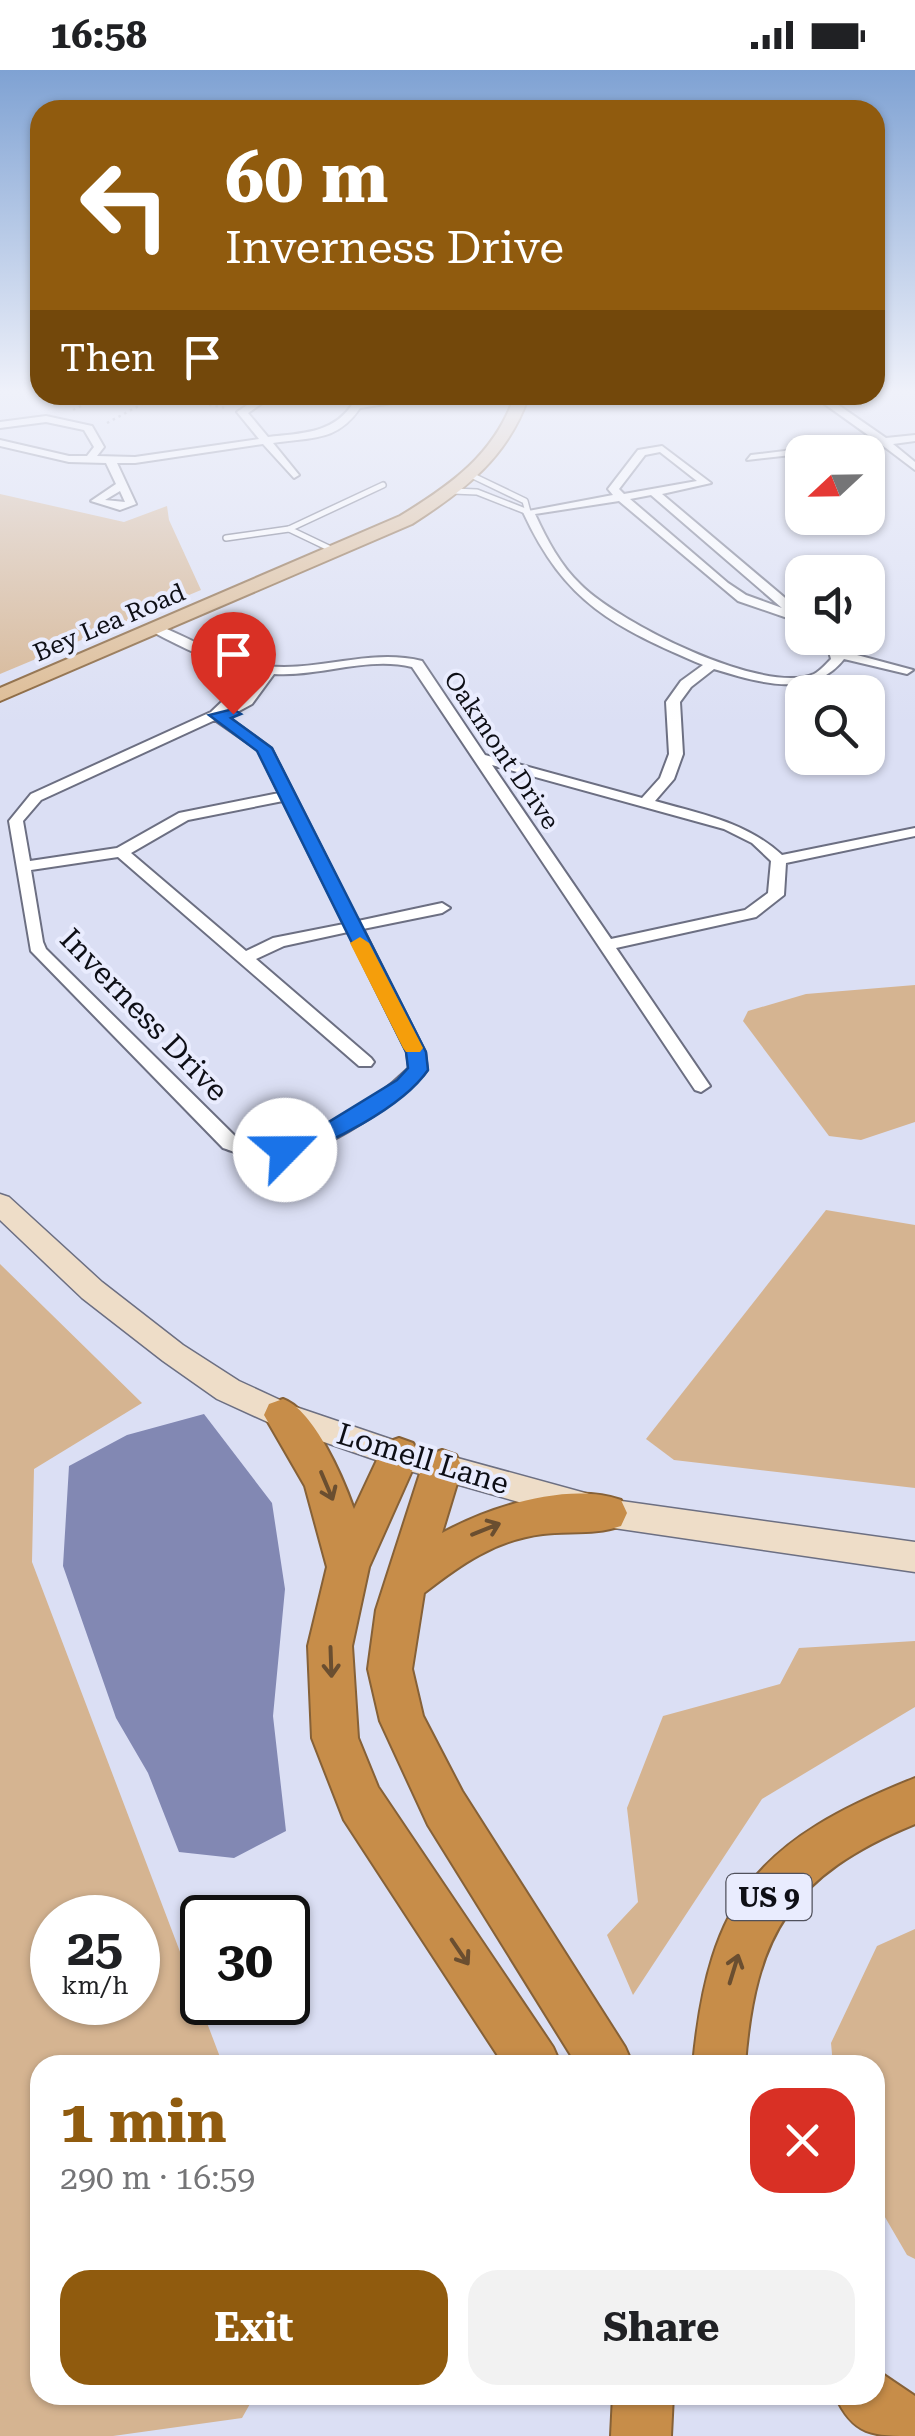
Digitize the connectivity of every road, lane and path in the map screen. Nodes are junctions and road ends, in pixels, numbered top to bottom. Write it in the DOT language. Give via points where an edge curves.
graph roads {
  1 [pos="341,504"];
  2 [pos="431,504"];
  3 [pos="508,504"];
  4 [pos="525,504"];
  5 [pos="578,504"];
  6 [pos="629,504"];
  7 [pos="668,504"];
  8 [pos="528,512"];
  9 [pos="290,529"];
  10 [pos="226,538"];
  11 [pos="336,552"];
  12 [pos="785,604"];
  13 [pos="785,613"];
  14 [pos="156,629"];
  15 [pos="838,655"];
  16 [pos="842,655"];
  17 [pos="710,666"];
  18 [pos="252,670"];
  19 [pos="907,670"];
  20 [pos="269,672"];
  21 [pos="0,695"];
  22 [pos="216,715"];
  23 [pos="482,758"];
  24 [pos="286,796"];
  25 [pos="646,801"];
  26 [pos="915,832"];
  27 [pos="121,852"];
  28 [pos="779,860"];
  29 [pos="24,867"];
  30 [pos="442,908"];
  31 [pos="352,927"];
  32 [pos="606,946"];
  33 [pos="245,958"];
  34 [pos="365,1062"];
  35 [pos="701,1086"];
  36 [pos="0,1204"];
  37 [pos="283,1415"];
  38 [pos="400,1455"];
  39 [pos="442,1467"];
  40 [pos="607,1513"];
  41 [pos="915,1558"];
  42 [pos="348,1567"];
  43 [pos="404,1582"];
  44 [pos="915,1801"];
  45 [pos="528,2055"];
  46 [pos="600,2055"];
  47 [pos="719,2055"];
  48 [pos="885,2398"];
  49 [pos="643,2405"];
  50 [pos="879,2405"];
  51 [pos="915,2431"];
  52 [pos="641,2436"];
  1 -- 9 [label="lane"];
  2 -- 11 [label="main road, Bey Lea Road"];
  3 -- 8 [label="lane"];
  4 -- 8 [label="lane"];
  5 -- 8 [label="street"];
  6 -- 13 [label="street" via="724,586"];
  7 -- 12 [label="street"];
  8 -- 17 [label="street" via="560,571 586,598"];
  9 -- 10 [label="lane"];
  9 -- 11 [label="lane"];
  11 -- 14 [label="main road, Bey Lea Road"];
  14 -- 18 [label="street, Oakmont Drive"];
  14 -- 21 [label="main road, Bey Lea Road"];
  15 -- 17 [label="street" via="831,670 808,679 765,679"];
  16 -- 19 [label="street"];
  17 -- 25 [label="street" via="674,702 676,754 667,779"];
  18 -- 20 [label="street, Oakmont Drive"];
  18 -- 22 [label="street, Inverness Drive"];
  20 -- 22 [label="street, Inverness Drive" via="233,714"];
  20 -- 23 [label="street, Oakmont Drive" via="388,658 416,664"];
  22 -- 24 [label="street, Inverness Drive" via="257,740"];
  22 -- 29 [label="street, Inverness Drive" via="36,796 16,821"];
  23 -- 25 [label="street"];
  23 -- 32 [label="street, Oakmont Drive"];
  24 -- 27 [label="street" via="184,816"];
  24 -- 31 [label="street, Inverness Drive"];
  25 -- 28 [label="street" via="729,826"];
  26 -- 28 [label="street"];
  27 -- 29 [label="street"];
  27 -- 33 [label="street"];
  28 -- 32 [label="street" via="776,895 750,914"];
  29 -- 31 [label="street, Inverness Drive" via="39,951 230,1142 260,1152 312,1142 418,1070 416,1052"];
  30 -- 31 [label="street"];
  31 -- 33 [label="street" via="279,942"];
  32 -- 35 [label="street, Oakmont Drive"];
  33 -- 34 [label="street"];
  36 -- 37 [label="street, Lomell Lane" via="92,1290 173,1353 228,1390"];
  37 -- 38 [label="street, Lomell Lane"];
  37 -- 42 [label="highway, one-way" via="332,1498"];
  38 -- 39 [label="street, Lomell Lane"];
  38 -- 42 [label="highway"];
  39 -- 40 [label="street, Lomell Lane"];
  39 -- 43 [label="highway"];
  40 -- 41 [label="street, Lomell Lane"];
  43 -- 40 [label="highway, one-way" via="456,1542 495,1524 538,1514"];
  42 -- 45 [label="highway, one-way" via="330,1646 335,1738 361,1803"];
  43 -- 46 [label="highway" via="390,1669 402,1721 445,1808"];
  47 -- 44 [label="highway, US 9, one-way" via="734,1966 758,1910 794,1865 824,1842"];
  48 -- 51 [label="highway"];
  49 -- 52 [label="highway"];
  50 -- 51 [label="highway"];
}
